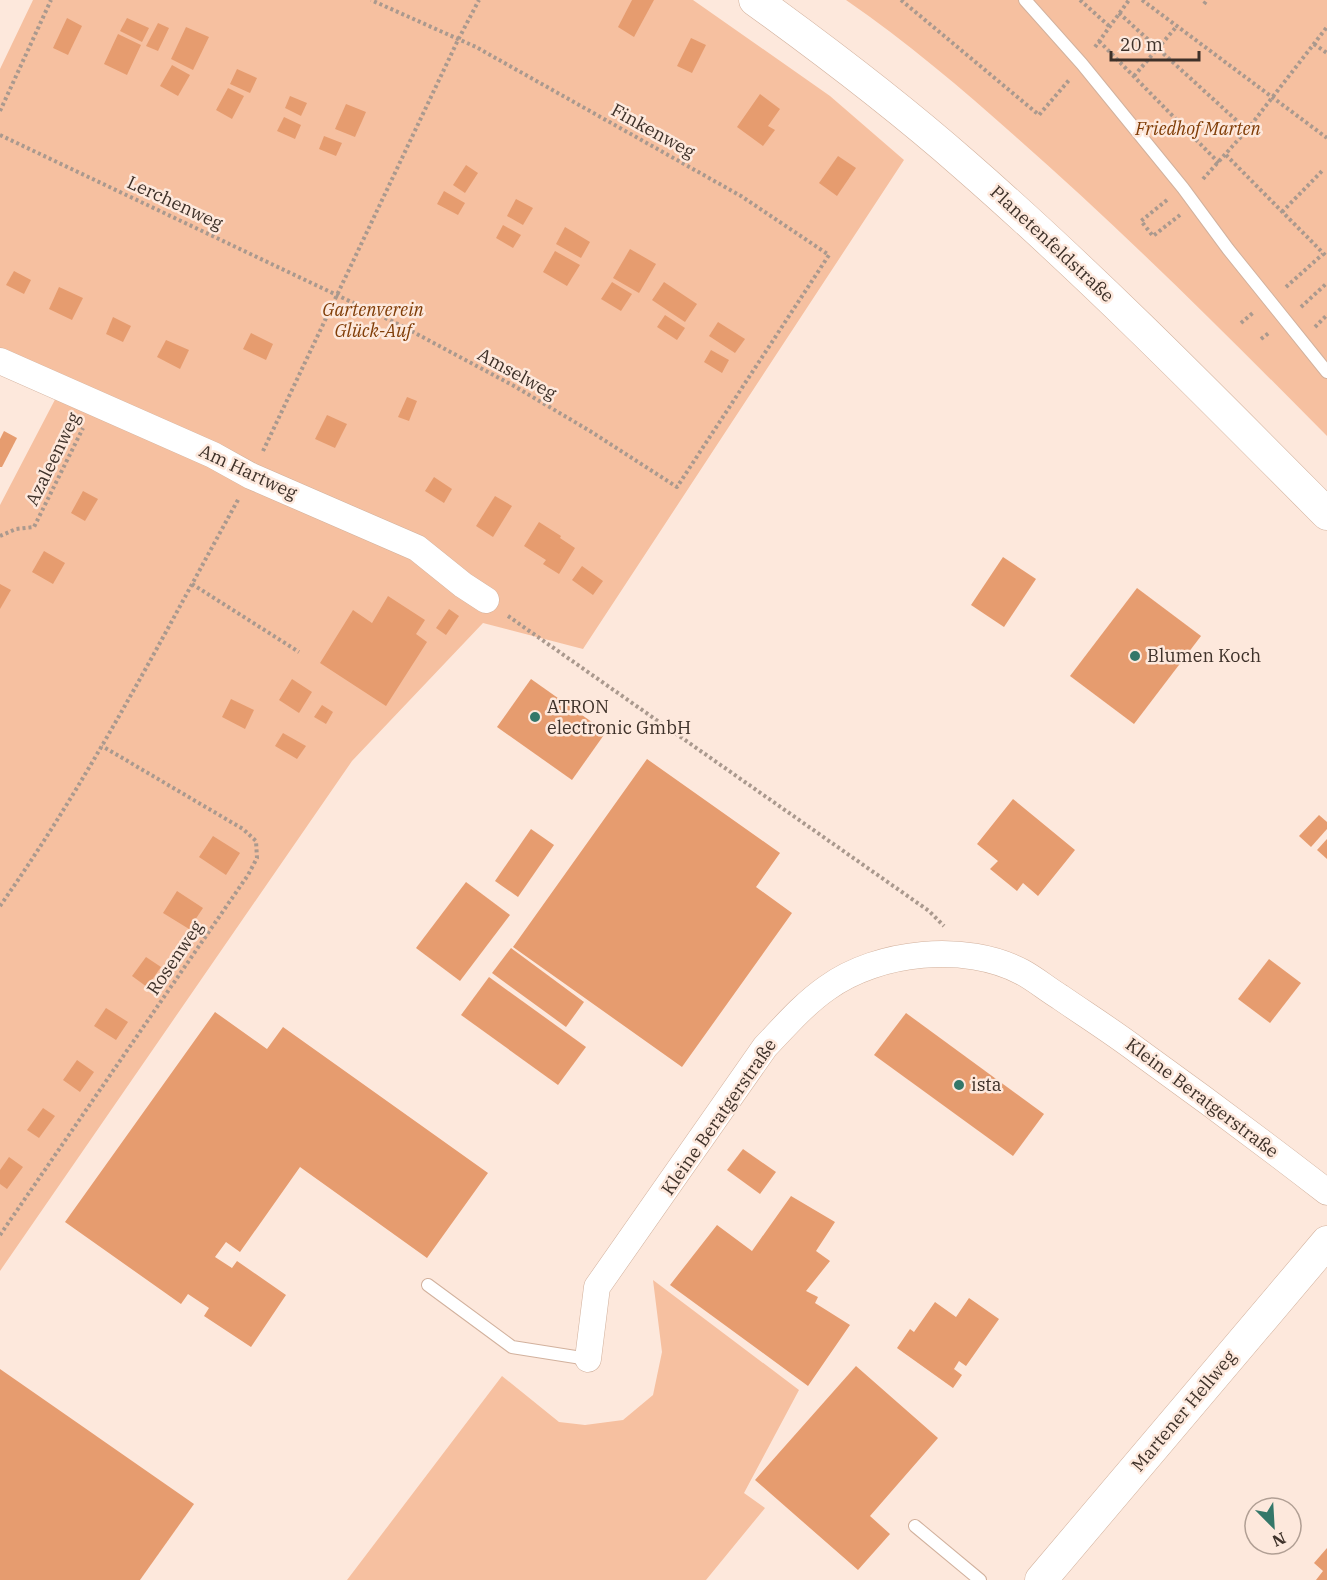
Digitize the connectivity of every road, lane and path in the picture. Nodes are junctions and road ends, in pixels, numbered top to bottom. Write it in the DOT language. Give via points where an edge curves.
graph roads {
  1 [pos="51,0"];
  2 [pos="371,0"];
  3 [pos="755,0"];
  4 [pos="902,0"];
  5 [pos="1025,0"];
  6 [pos="1080,0"];
  7 [pos="1129,0"];
  8 [pos="1142,0"];
  9 [pos="1119,13"];
  10 [pos="1109,26"];
  11 [pos="1177,26"];
  12 [pos="1327,27"];
  13 [pos="1099,40"];
  14 [pos="1314,44"];
  15 [pos="1158,49"];
  16 [pos="1327,53"];
  17 [pos="1082,64"];
  18 [pos="1134,76"];
  19 [pos="1274,98"];
  20 [pos="0,111"];
  21 [pos="1247,130"];
  22 [pos="0,135"];
  23 [pos="1327,138"];
  24 [pos="1226,155"];
  25 [pos="1219,163"];
  26 [pos="1323,170"];
  27 [pos="1188,195"];
  28 [pos="1282,212"];
  29 [pos="1325,256"];
  30 [pos="1327,283"];
  31 [pos="338,295"];
  32 [pos="1270,301"];
  33 [pos="1286,321"];
  34 [pos="0,361"];
  35 [pos="1327,372"];
  36 [pos="95,403"];
  37 [pos="677,487"];
  38 [pos="1327,513"];
  39 [pos="0,536"];
  40 [pos="192,584"];
  41 [pos="486,600"];
  42 [pos="299,652"];
  43 [pos="102,746"];
  44 [pos="928,911"];
  45 [pos="1327,1192"];
  46 [pos="0,1234"];
  47 [pos="1327,1242"];
  48 [pos="428,1285"];
  49 [pos="588,1359"];
  50 [pos="915,1526"];
  51 [pos="980,1580"];
  52 [pos="1041,1580"];
  1 -- 20 [label="path"];
  2 -- 37 [label="path, Finkenweg" via="476,47 741,196 829,255"];
  3 -- 38 [label="street, Planetenfeldstraße" via="964,164 1164,350"];
  4 -- 17 [label="path" via="1039,115"];
  5 -- 17 [label="lane"];
  6 -- 10 [label="path"];
  7 -- 9 [label="path"];
  8 -- 11 [label="path"];
  9 -- 10 [label="path"];
  9 -- 15 [label="path"];
  10 -- 13 [label="path"];
  11 -- 15 [label="path"];
  11 -- 19 [label="path"];
  12 -- 14 [label="path"];
  13 -- 17 [label="path"];
  13 -- 18 [label="path"];
  14 -- 16 [label="path"];
  14 -- 19 [label="path"];
  15 -- 18 [label="path"];
  15 -- 21 [label="path"];
  17 -- 27 [label="lane"];
  18 -- 25 [label="path"];
  19 -- 21 [label="path"];
  19 -- 23 [label="path"];
  21 -- 24 [label="path"];
  22 -- 31 [label="path, Lerchenweg"];
  24 -- 25 [label="path"];
  24 -- 28 [label="path"];
  25 -- 27 [label="path"];
  26 -- 28 [label="path"];
  27 -- 27 [label="path" via="1153,236 1141,220"];
  27 -- 32 [label="lane"];
  28 -- 29 [label="path"];
  29 -- 32 [label="path"];
  30 -- 33 [label="path"];
  31 -- 37 [label="path, Amselweg" via="514,386"];
  32 -- 33 [label="lane"];
  33 -- 35 [label="lane"];
  34 -- 36 [label="street, Am Hartweg"];
  36 -- 39 [label="path, Azaleenweg" via="34,527"];
  36 -- 41 [label="street, Am Hartweg" via="417,548"];
  40 -- 42 [label="path"];
  41 -- 44 [label="path"];
  43 -- 46 [label="path, Rosenweg" via="243,829 256,841 257,858"];
  45 -- 49 [label="street, Kleine Beratgerstraße" via="1145,1056 1022,972 993,960 959,954 897,958 829,987 765,1047 597,1287"];
  47 -- 52 [label="street, Martener Hellweg"];
  48 -- 49 [label="lane" via="512,1347"];
  50 -- 51 [label="lane"];
}
